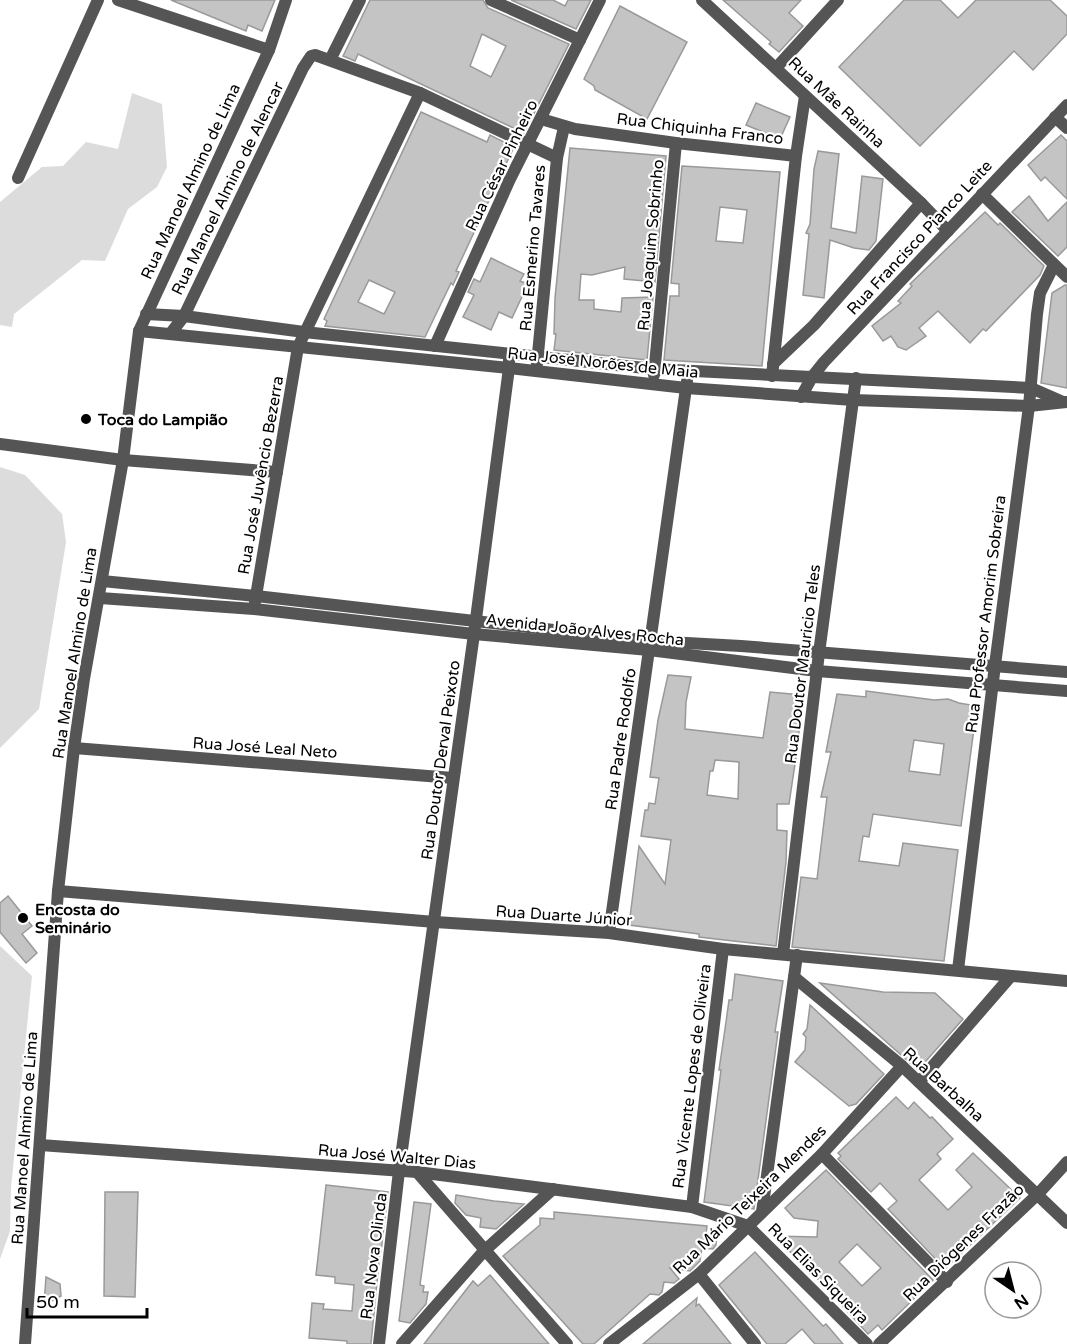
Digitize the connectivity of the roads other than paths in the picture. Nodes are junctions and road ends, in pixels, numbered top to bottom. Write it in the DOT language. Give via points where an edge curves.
graph roads {
  1 [pos="98,0"];
  2 [pos="118,0"];
  3 [pos="286,0"];
  4 [pos="360,0"];
  5 [pos="491,0"];
  6 [pos="600,0"];
  7 [pos="702,0"];
  8 [pos="835,1"];
  9 [pos="579,40"];
  10 [pos="269,50"];
  11 [pos="330,60"];
  12 [pos="776,68"];
  13 [pos="420,93"];
  14 [pos="805,96"];
  15 [pos="1067,105"];
  16 [pos="1055,117"];
  17 [pos="541,119"];
  18 [pos="564,127"];
  19 [pos="1067,128"];
  20 [pos="676,143"];
  21 [pos="528,144"];
  22 [pos="796,156"];
  23 [pos="557,158"];
  24 [pos="18,178"];
  25 [pos="982,194"];
  26 [pos="921,203"];
  27 [pos="948,231"];
  28 [pos="1054,265"];
  29 [pos="1067,277"];
  30 [pos="146,314"];
  31 [pos="184,316"];
  32 [pos="139,331"];
  33 [pos="304,332"];
  34 [pos="171,333"];
  35 [pos="435,346"];
  36 [pos="298,347"];
  37 [pos="509,354"];
  38 [pos="538,357"];
  39 [pos="509,368"];
  40 [pos="654,369"];
  41 [pos="773,370"];
  42 [pos="537,372"];
  43 [pos="688,372"];
  44 [pos="812,377"];
  45 [pos="856,378"];
  46 [pos="652,385"];
  47 [pos="686,388"];
  48 [pos="1031,388"];
  49 [pos="801,397"];
  50 [pos="853,400"];
  51 [pos="1066,402"];
  52 [pos="1029,406"];
  53 [pos="0,444"];
  54 [pos="123,460"];
  55 [pos="277,472"];
  56 [pos="102,580"];
  57 [pos="256,596"];
  58 [pos="100,598"];
  59 [pos="338,605"];
  60 [pos="254,609"];
  61 [pos="406,613"];
  62 [pos="335,618"];
  63 [pos="476,621"];
  64 [pos="402,626"];
  65 [pos="474,634"];
  66 [pos="650,646"];
  67 [pos="741,646"];
  68 [pos="819,653"];
  69 [pos="896,658"];
  70 [pos="736,662"];
  71 [pos="995,665"];
  72 [pos="817,671"];
  73 [pos="1067,672"];
  74 [pos="893,676"];
  75 [pos="993,684"];
  76 [pos="1067,691"];
  77 [pos="74,748"];
  78 [pos="453,778"];
  79 [pos="58,891"];
  80 [pos="435,922"];
  81 [pos="609,933"];
  82 [pos="723,948"];
  83 [pos="783,954"];
  84 [pos="797,955"];
  85 [pos="958,970"];
  86 [pos="1011,976"];
  87 [pos="794,977"];
  88 [pos="1067,981"];
  89 [pos="902,1066"];
  90 [pos="919,1082"];
  91 [pos="40,1145"];
  92 [pos="822,1154"];
  93 [pos="1067,1162"];
  94 [pos="399,1171"];
  95 [pos="417,1172"];
  96 [pos="553,1189"];
  97 [pos="1038,1194"];
  98 [pos="692,1207"];
  99 [pos="762,1212"];
  100 [pos="1067,1223"];
  101 [pos="748,1226"];
  102 [pos="484,1251"];
  103 [pos="699,1274"];
  104 [pos="947,1282"];
  105 [pos="25,1344"];
  106 [pos="379,1344"];
  107 [pos="402,1344"];
  108 [pos="567,1344"];
  109 [pos="609,1344"];
  110 [pos="755,1344"];
  111 [pos="867,1344"];
  112 [pos="879,1344"];
  1 -- 24 [label="street"];
  2 -- 10 [label="street"];
  3 -- 10 [label="street, Rua Manoel Almino de Lima"];
  4 -- 11 [label="street"];
  5 -- 9 [label="street"];
  6 -- 9 [label="street, Rua César Pinheiro"];
  7 -- 12 [label="street, Rua Mãe Rainha"];
  8 -- 12 [label="street"];
  9 -- 17 [label="street, Rua César Pinheiro"];
  10 -- 30 [label="street, Rua Manoel Almino de Lima"];
  11 -- 13 [label="street"];
  11 -- 31 [label="street, Rua Manoel Almino de Alencar" via="311,56 303,68"];
  12 -- 14 [label="street, Rua Mãe Rainha"];
  13 -- 21 [label="street"];
  13 -- 33 [label="street"];
  14 -- 22 [label="street, Rua Chiquinha Franco"];
  14 -- 26 [label="street, Rua Mãe Rainha"];
  15 -- 16 [label="street, Rua Francisco Pianco Leite"];
  16 -- 19 [label="street"];
  16 -- 25 [label="street, Rua Francisco Pianco Leite"];
  17 -- 18 [label="street, Rua Chiquinha Franco"];
  17 -- 21 [label="street, Rua César Pinheiro"];
  18 -- 20 [label="street, Rua Chiquinha Franco"];
  18 -- 23 [label="street, Rua Esmerino Tavares"];
  20 -- 22 [label="street, Rua Chiquinha Franco"];
  20 -- 40 [label="street, Rua Joaquim Sobrinho"];
  21 -- 23 [label="street"];
  21 -- 35 [label="street, Rua César Pinheiro"];
  22 -- 41 [label="street"];
  23 -- 38 [label="street, Rua Esmerino Tavares"];
  25 -- 27 [label="street, Rua Francisco Pianco Leite"];
  25 -- 28 [label="street"];
  26 -- 27 [label="street, Rua Mãe Rainha"];
  26 -- 41 [label="street"];
  27 -- 44 [label="street, Rua Francisco Pianco Leite"];
  28 -- 29 [label="street"];
  28 -- 48 [label="street, Rua Professor Amorim Sobreira" via="1040,293"];
  30 -- 31 [label="street, Rua José Norões de Maia"];
  30 -- 32 [label="street, Rua Manoel Almino de Lima"];
  31 -- 33 [label="street, Rua José Norões de Maia"];
  31 -- 34 [label="street, Rua Manoel Almino de Alencar"];
  32 -- 34 [label="street, Rua José Norões de Maia"];
  32 -- 54 [label="street, Rua Manoel Almino de Lima"];
  33 -- 35 [label="street, Rua José Norões de Maia"];
  33 -- 36 [label="street"];
  34 -- 36 [label="street, Rua José Norões de Maia"];
  35 -- 37 [label="street, Rua José Norões de Maia"];
  36 -- 39 [label="street, Rua José Norões de Maia"];
  36 -- 55 [label="street, Rua José Juvêncio Bezerra"];
  37 -- 38 [label="street, Rua José Norões de Maia"];
  37 -- 39 [label="street, Rua Doutor Derval Peixoto"];
  38 -- 40 [label="street, Rua José Norões de Maia"];
  38 -- 42 [label="street, Rua Esmerino Tavares"];
  39 -- 42 [label="street, Rua José Norões de Maia"];
  39 -- 63 [label="street, Rua Doutor Derval Peixoto"];
  40 -- 43 [label="street, Rua José Norões de Maia"];
  40 -- 46 [label="street, Rua Joaquim Sobrinho"];
  41 -- 43 [label="street, Rua José Norões de Maia"];
  41 -- 44 [label="street, Rua José Norões de Maia"];
  42 -- 46 [label="street, Rua José Norões de Maia"];
  43 -- 47 [label="street, Rua Padre Rodolfo"];
  44 -- 45 [label="street, Rua José Norões de Maia"];
  44 -- 49 [label="street, Rua Francisco Pianco Leite"];
  45 -- 48 [label="street, Rua José Norões de Maia"];
  45 -- 50 [label="street, Rua Doutor Mauricio Teles"];
  46 -- 47 [label="street, Rua José Norões de Maia"];
  47 -- 49 [label="street, Rua José Norões de Maia"];
  47 -- 66 [label="street, Rua Padre Rodolfo"];
  48 -- 51 [label="street, Rua José Norões de Maia"];
  48 -- 52 [label="street, Rua Professor Amorim Sobreira"];
  49 -- 50 [label="street, Rua José Norões de Maia"];
  50 -- 52 [label="street, Rua José Norões de Maia"];
  50 -- 68 [label="street, Rua Doutor Mauricio Teles"];
  51 -- 52 [label="street, Rua José Norões de Maia"];
  52 -- 71 [label="street, Rua Professor Amorim Sobreira"];
  53 -- 54 [label="street"];
  54 -- 55 [label="street"];
  54 -- 56 [label="street, Rua Manoel Almino de Lima"];
  55 -- 57 [label="street, Rua José Juvêncio Bezerra"];
  56 -- 57 [label="street, Avenida João Alves Rocha"];
  56 -- 58 [label="street, Rua Manoel Almino de Lima"];
  57 -- 59 [label="street, Avenida João Alves Rocha"];
  57 -- 60 [label="street, Rua José Juvêncio Bezerra"];
  58 -- 60 [label="street, Avenida João Alves Rocha"];
  58 -- 77 [label="street, Rua Manoel Almino de Lima"];
  59 -- 61 [label="street, Avenida João Alves Rocha"];
  59 -- 62 [label="street"];
  60 -- 62 [label="street, Avenida João Alves Rocha"];
  61 -- 63 [label="street, Avenida João Alves Rocha"];
  61 -- 64 [label="street"];
  62 -- 64 [label="street, Avenida João Alves Rocha"];
  63 -- 65 [label="street, Rua Doutor Derval Peixoto"];
  63 -- 66 [label="street, Avenida João Alves Rocha"];
  64 -- 65 [label="street, Avenida João Alves Rocha"];
  65 -- 66 [label="street, Avenida João Alves Rocha"];
  65 -- 78 [label="street, Rua Doutor Derval Peixoto"];
  66 -- 67 [label="street, Avenida João Alves Rocha"];
  66 -- 70 [label="street, Avenida João Alves Rocha"];
  66 -- 81 [label="street, Rua Padre Rodolfo"];
  67 -- 68 [label="street, Avenida João Alves Rocha"];
  67 -- 70 [label="street"];
  68 -- 69 [label="street, Avenida João Alves Rocha"];
  68 -- 72 [label="street, Rua Doutor Mauricio Teles"];
  69 -- 71 [label="street, Avenida João Alves Rocha"];
  69 -- 74 [label="street"];
  70 -- 72 [label="street, Avenida João Alves Rocha"];
  71 -- 73 [label="street, Avenida João Alves Rocha"];
  71 -- 75 [label="street, Rua Professor Amorim Sobreira"];
  72 -- 74 [label="street, Avenida João Alves Rocha"];
  72 -- 83 [label="street, Rua Doutor Mauricio Teles"];
  74 -- 75 [label="street, Avenida João Alves Rocha"];
  75 -- 76 [label="street, Avenida João Alves Rocha"];
  75 -- 85 [label="street, Rua Professor Amorim Sobreira"];
  77 -- 78 [label="street, Rua José Leal Neto"];
  77 -- 79 [label="street, Rua Manoel Almino de Lima"];
  78 -- 80 [label="street, Rua Doutor Derval Peixoto"];
  79 -- 80 [label="street, Rua Duarte Júnior"];
  79 -- 91 [label="street, Rua Manoel Almino de Lima"];
  80 -- 81 [label="street, Rua Duarte Júnior"];
  80 -- 94 [label="street, Rua Doutor Derval Peixoto"];
  81 -- 82 [label="street, Rua Duarte Júnior"];
  82 -- 83 [label="street, Rua Duarte Júnior"];
  82 -- 98 [label="street, Rua Vicente Lopes de Oliveira"];
  83 -- 84 [label="street, Rua Duarte Júnior"];
  84 -- 85 [label="street, Rua Duarte Júnior"];
  84 -- 87 [label="street"];
  85 -- 86 [label="street, Rua Duarte Júnior"];
  86 -- 88 [label="street, Rua Duarte Júnior"];
  86 -- 90 [label="street"];
  87 -- 89 [label="street, Rua Barbalha"];
  87 -- 99 [label="street"];
  89 -- 90 [label="street, Rua Barbalha"];
  89 -- 92 [label="street, Rua Mário Teixeira Mendes"];
  90 -- 97 [label="street, Rua Barbalha"];
  91 -- 94 [label="street, Rua José Walter Dias"];
  91 -- 105 [label="street, Rua Manoel Almino de Lima"];
  92 -- 99 [label="street, Rua Mário Teixeira Mendes"];
  92 -- 104 [label="street"];
  93 -- 97 [label="street, Rua Diógenes Frazão"];
  94 -- 95 [label="street, Rua José Walter Dias"];
  94 -- 106 [label="street, Rua Nova Olinda"];
  95 -- 96 [label="street, Rua José Walter Dias"];
  95 -- 102 [label="street"];
  96 -- 98 [label="street, Rua José Walter Dias"];
  96 -- 102 [label="street"];
  97 -- 100 [label="street, Rua Barbalha"];
  97 -- 104 [label="street, Rua Diógenes Frazão"];
  98 -- 101 [label="street, Rua José Walter Dias"];
  99 -- 101 [label="street, Rua Mário Teixeira Mendes"];
  101 -- 103 [label="street, Rua Mário Teixeira Mendes"];
  101 -- 111 [label="street, Rua Elias Siqueira"];
  102 -- 107 [label="street"];
  102 -- 108 [label="street"];
  103 -- 109 [label="street, Rua Mário Teixeira Mendes"];
  103 -- 110 [label="street"];
  104 -- 112 [label="street, Rua Diógenes Frazão"];
}
